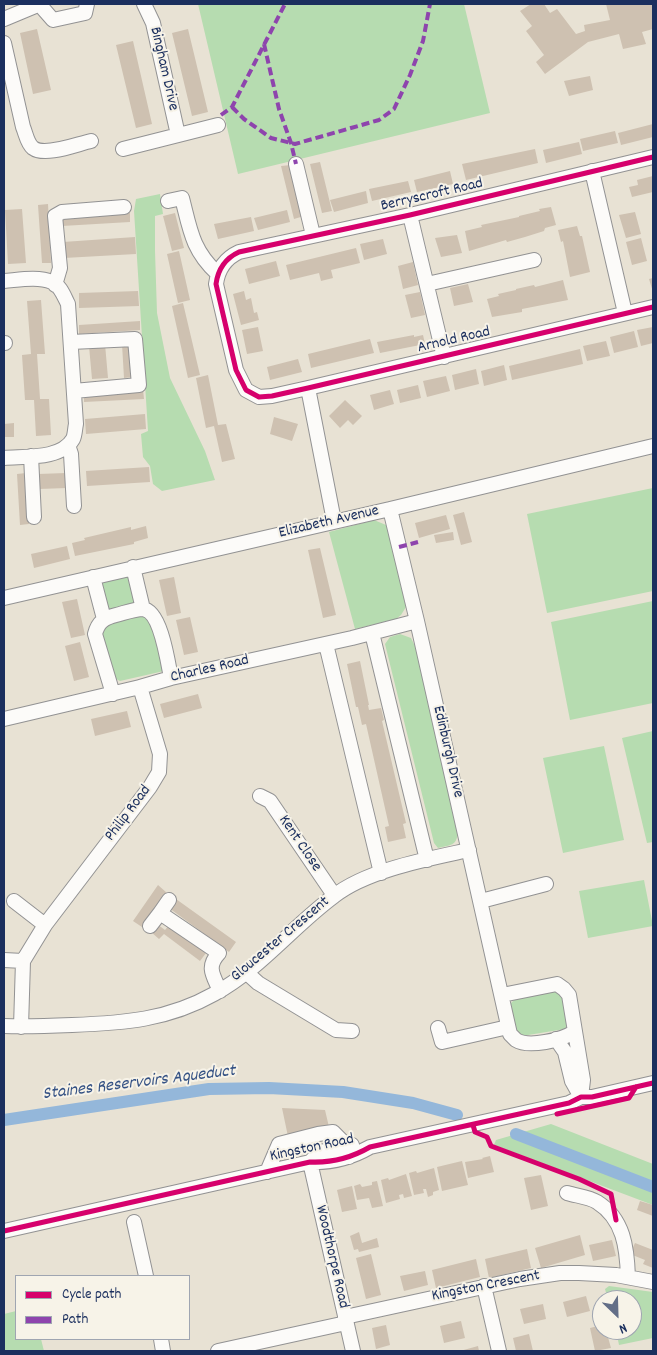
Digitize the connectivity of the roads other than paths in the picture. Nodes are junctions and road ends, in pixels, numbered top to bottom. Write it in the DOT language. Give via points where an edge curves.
graph roads {
  1 [pos="39,4"];
  2 [pos="88,4"];
  3 [pos="144,4"];
  4 [pos="4,18"];
  5 [pos="4,43"];
  6 [pos="218,125"];
  7 [pos="178,135"];
  8 [pos="91,141"];
  9 [pos="124,148"];
  10 [pos="653,157"];
  11 [pos="296,164"];
  12 [pos="592,171"];
  13 [pos="168,202"];
  14 [pos="124,206"];
  15 [pos="410,215"];
  16 [pos="313,235"];
  17 [pos="534,260"];
  18 [pos="219,270"];
  19 [pos="4,281"];
  20 [pos="427,284"];
  21 [pos="55,285"];
  22 [pos="653,307"];
  23 [pos="625,313"];
  24 [pos="71,342"];
  25 [pos="444,357"];
  26 [pos="308,388"];
  27 [pos="74,391"];
  28 [pos="68,445"];
  29 [pos="653,446"];
  30 [pos="31,456"];
  31 [pos="4,458"];
  32 [pos="74,506"];
  33 [pos="390,509"];
  34 [pos="34,517"];
  35 [pos="334,521"];
  36 [pos="132,568"];
  37 [pos="93,577"];
  38 [pos="4,598"];
  39 [pos="143,609"];
  40 [pos="104,619"];
  41 [pos="417,621"];
  42 [pos="372,633"];
  43 [pos="326,644"];
  44 [pos="171,678"];
  45 [pos="140,687"];
  46 [pos="113,694"];
  47 [pos="4,718"];
  48 [pos="260,796"];
  49 [pos="469,850"];
  50 [pos="427,860"];
  51 [pos="381,873"];
  52 [pos="546,884"];
  53 [pos="334,895"];
  54 [pos="169,900"];
  55 [pos="14,901"];
  56 [pos="481,901"];
  57 [pos="160,913"];
  58 [pos="45,925"];
  59 [pos="150,926"];
  60 [pos="4,960"];
  61 [pos="23,961"];
  62 [pos="247,973"];
  63 [pos="220,991"];
  64 [pos="502,995"];
  65 [pos="4,1026"];
  66 [pos="21,1027"];
  67 [pos="508,1027"];
  68 [pos="438,1028"];
  69 [pos="352,1031"];
  70 [pos="574,1032"];
  71 [pos="556,1039"];
  72 [pos="653,1083"];
  73 [pos="581,1097"];
  74 [pos="348,1151"];
  75 [pos="310,1162"];
  76 [pos="267,1172"];
  77 [pos="568,1193"];
  78 [pos="134,1222"];
  79 [pos="4,1231"];
  80 [pos="146,1275"];
  81 [pos="628,1277"];
  82 [pos="653,1282"];
  83 [pos="484,1286"];
  84 [pos="345,1320"];
  85 [pos="218,1351"];
  86 [pos="352,1351"];
  87 [pos="499,1351"];
  1 -- 2 [label="street" via="52,20 85,13"];
  1 -- 4 [label="street"];
  3 -- 7 [label="street, Bingham Drive" via="153,23"];
  5 -- 8 [label="street" via="23,127 32,147 47,152"];
  6 -- 7 [label="street"];
  7 -- 9 [label="street"];
  10 -- 12 [label="street, Berryscroft Road"];
  11 -- 16 [label="street"];
  12 -- 15 [label="street, Berryscroft Road"];
  12 -- 23 [label="street"];
  13 -- 18 [label="street" via="182,198 194,244 207,263"];
  14 -- 21 [label="street" via="62,212 55,216 60,268"];
  15 -- 16 [label="street, Berryscroft Road"];
  15 -- 20 [label="street"];
  16 -- 18 [label="street, Berryscroft Road" via="240,252 230,256"];
  17 -- 20 [label="street"];
  18 -- 26 [label="street, Arnold Road" via="218,296 236,370 246,390 259,396 272,396"];
  19 -- 21 [label="street" via="36,279"];
  20 -- 25 [label="street"];
  21 -- 24 [label="street" via="68,304"];
  22 -- 23 [label="street, Arnold Road"];
  23 -- 25 [label="street, Arnold Road"];
  24 -- 27 [label="street"];
  24 -- 27 [label="street" via="135,339 139,385"];
  25 -- 26 [label="street, Arnold Road"];
  26 -- 35 [label="street"];
  27 -- 28 [label="street" via="76,424 73,439"];
  28 -- 30 [label="street" via="61,451"];
  28 -- 32 [label="street"];
  29 -- 33 [label="street, Elizabeth Avenue"];
  30 -- 31 [label="street"];
  30 -- 34 [label="street"];
  33 -- 35 [label="street, Elizabeth Avenue"];
  33 -- 41 [label="street, Edinburgh Drive"];
  35 -- 36 [label="street, Elizabeth Avenue"];
  36 -- 37 [label="street, Elizabeth Avenue"];
  36 -- 39 [label="street"];
  37 -- 38 [label="street, Elizabeth Avenue"];
  37 -- 40 [label="street"];
  39 -- 40 [label="street"];
  39 -- 44 [label="street" via="150,612 158,624"];
  40 -- 46 [label="street" via="97,625 96,634"];
  41 -- 42 [label="street, Charles Road"];
  41 -- 49 [label="street, Edinburgh Drive"];
  42 -- 43 [label="street, Charles Road"];
  42 -- 50 [label="street"];
  43 -- 44 [label="street, Charles Road"];
  43 -- 51 [label="street"];
  44 -- 45 [label="street, Charles Road"];
  45 -- 46 [label="street, Charles Road"];
  45 -- 58 [label="street, Philip Road" via="160,754 159,772"];
  46 -- 47 [label="street, Charles Road"];
  48 -- 53 [label="street, Kent Close" via="270,801"];
  49 -- 50 [label="street, Gloucester Crescent"];
  49 -- 56 [label="street, Edinburgh Drive"];
  50 -- 51 [label="street, Gloucester Crescent"];
  51 -- 53 [label="street, Gloucester Crescent"];
  52 -- 56 [label="street"];
  53 -- 62 [label="street, Gloucester Crescent"];
  54 -- 57 [label="street"];
  55 -- 58 [label="street"];
  56 -- 64 [label="street, Edinburgh Drive"];
  57 -- 59 [label="street"];
  57 -- 63 [label="street" via="219,953 210,967"];
  58 -- 61 [label="street, Philip Road"];
  60 -- 61 [label="street"];
  61 -- 66 [label="street, Philip Road"];
  62 -- 63 [label="street, Gloucester Crescent"];
  62 -- 69 [label="street" via="336,1030"];
  63 -- 66 [label="street, Gloucester Crescent" via="180,1010 146,1020"];
  64 -- 67 [label="street"];
  64 -- 70 [label="street" via="557,984 569,995"];
  65 -- 66 [label="street, Gloucester Crescent"];
  67 -- 68 [label="street" via="442,1042"];
  67 -- 71 [label="street" via="516,1040 535,1043"];
  70 -- 71 [label="street"];
  70 -- 73 [label="street" via="583,1080"];
  71 -- 73 [label="street" via="565,1052 572,1081"];
  72 -- 73 [label="street, Kingston Road"];
  73 -- 74 [label="street, Kingston Road" via="569,1103 370,1147 357,1154"];
  74 -- 75 [label="street, Kingston Road" via="322,1163"];
  74 -- 76 [label="street" via="333,1132 289,1141 279,1144"];
  75 -- 76 [label="street, Kingston Road"];
  75 -- 84 [label="street, Woodthorpe Road"];
  76 -- 79 [label="street, Kingston Road"];
  77 -- 81 [label="street" via="596,1201 618,1222 624,1238"];
  78 -- 80 [label="street"];
  81 -- 82 [label="street, Kingston Crescent"];
  81 -- 83 [label="street, Kingston Crescent" via="560,1273"];
  83 -- 84 [label="street, Kingston Crescent"];
  83 -- 87 [label="street"];
  84 -- 85 [label="street, Kingston Crescent"];
  84 -- 86 [label="street, Woodthorpe Road"];
}
